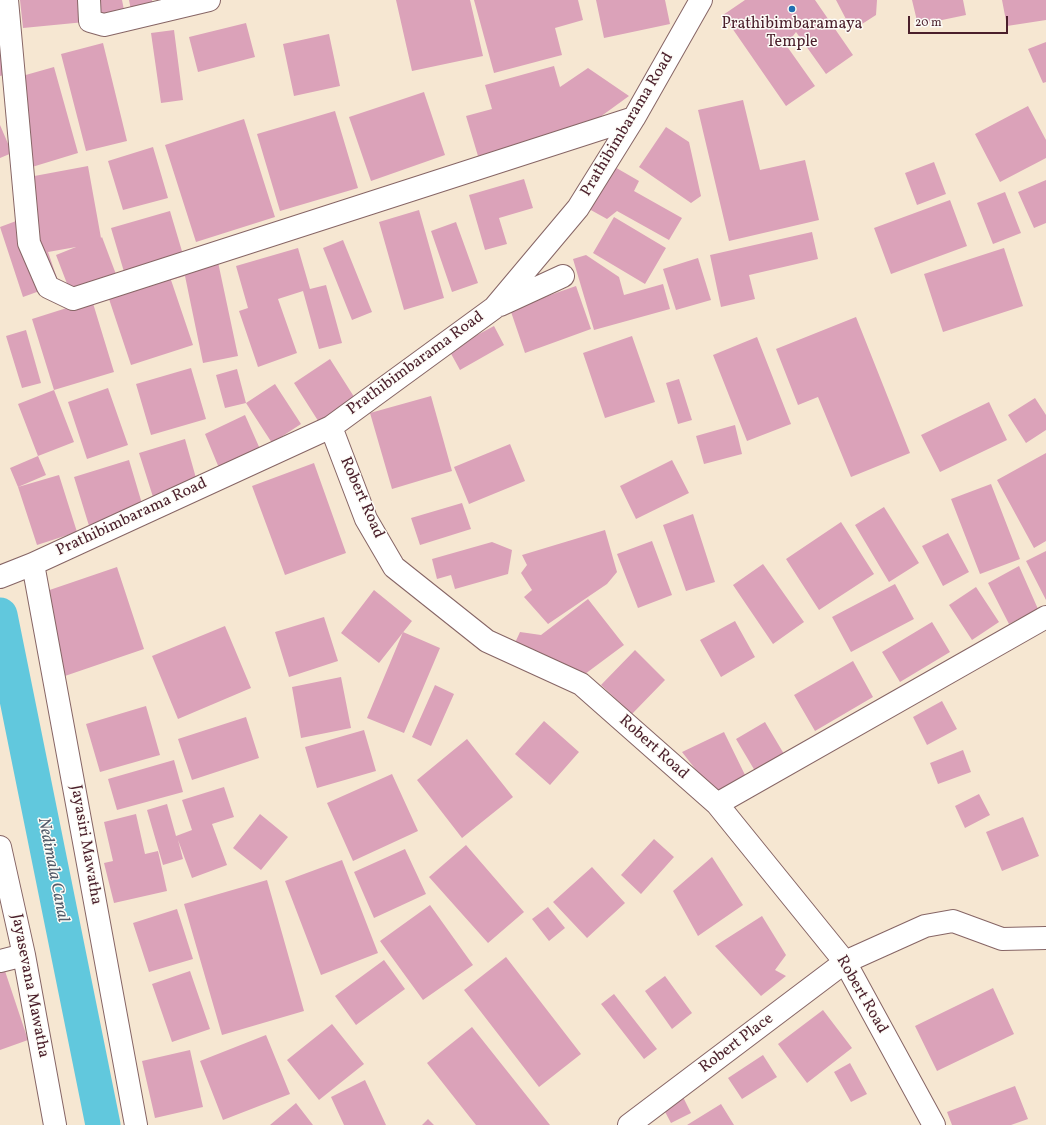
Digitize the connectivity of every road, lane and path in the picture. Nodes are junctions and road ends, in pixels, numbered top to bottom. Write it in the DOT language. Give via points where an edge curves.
graph roads {
  1 [pos="7,0"];
  2 [pos="89,0"];
  3 [pos="209,0"];
  4 [pos="702,0"];
  5 [pos="634,118"];
  6 [pos="563,276"];
  7 [pos="494,308"];
  8 [pos="331,427"];
  9 [pos="16,571"];
  10 [pos="1046,617"];
  11 [pos="717,804"];
  12 [pos="0,847"];
  13 [pos="1046,938"];
  14 [pos="24,956"];
  15 [pos="0,961"];
  16 [pos="845,962"];
  17 [pos="55,1125"];
  18 [pos="136,1125"];
  19 [pos="629,1125"];
  20 [pos="934,1125"];
  1 -- 5 [label="street" via="29,243 48,287 73,299"];
  2 -- 3 [label="street" via="90,21 104,25"];
  4 -- 5 [label="street, Prathibimbarama Road"];
  5 -- 7 [label="street, Prathibimbarama Road" via="578,208"];
  6 -- 7 [label="street"];
  7 -- 8 [label="street, Prathibimbarama Road"];
  8 -- 9 [label="street, Prathibimbarama Road"];
  8 -- 11 [label="street, Robert Road" via="366,519 394,567 487,641 581,684"];
  9 -- 18 [label="street, Jayasiri Mawatha"];
  10 -- 11 [label="street"];
  11 -- 16 [label="street, Robert Road"];
  12 -- 14 [label="street, Jayasevana Mawatha"];
  13 -- 16 [label="street, Robert Place" via="1002,939 953,921 924,926"];
  14 -- 15 [label="street"];
  14 -- 17 [label="street, Jayasevana Mawatha"];
  16 -- 19 [label="street, Robert Place"];
  16 -- 20 [label="street, Robert Road"];
}
